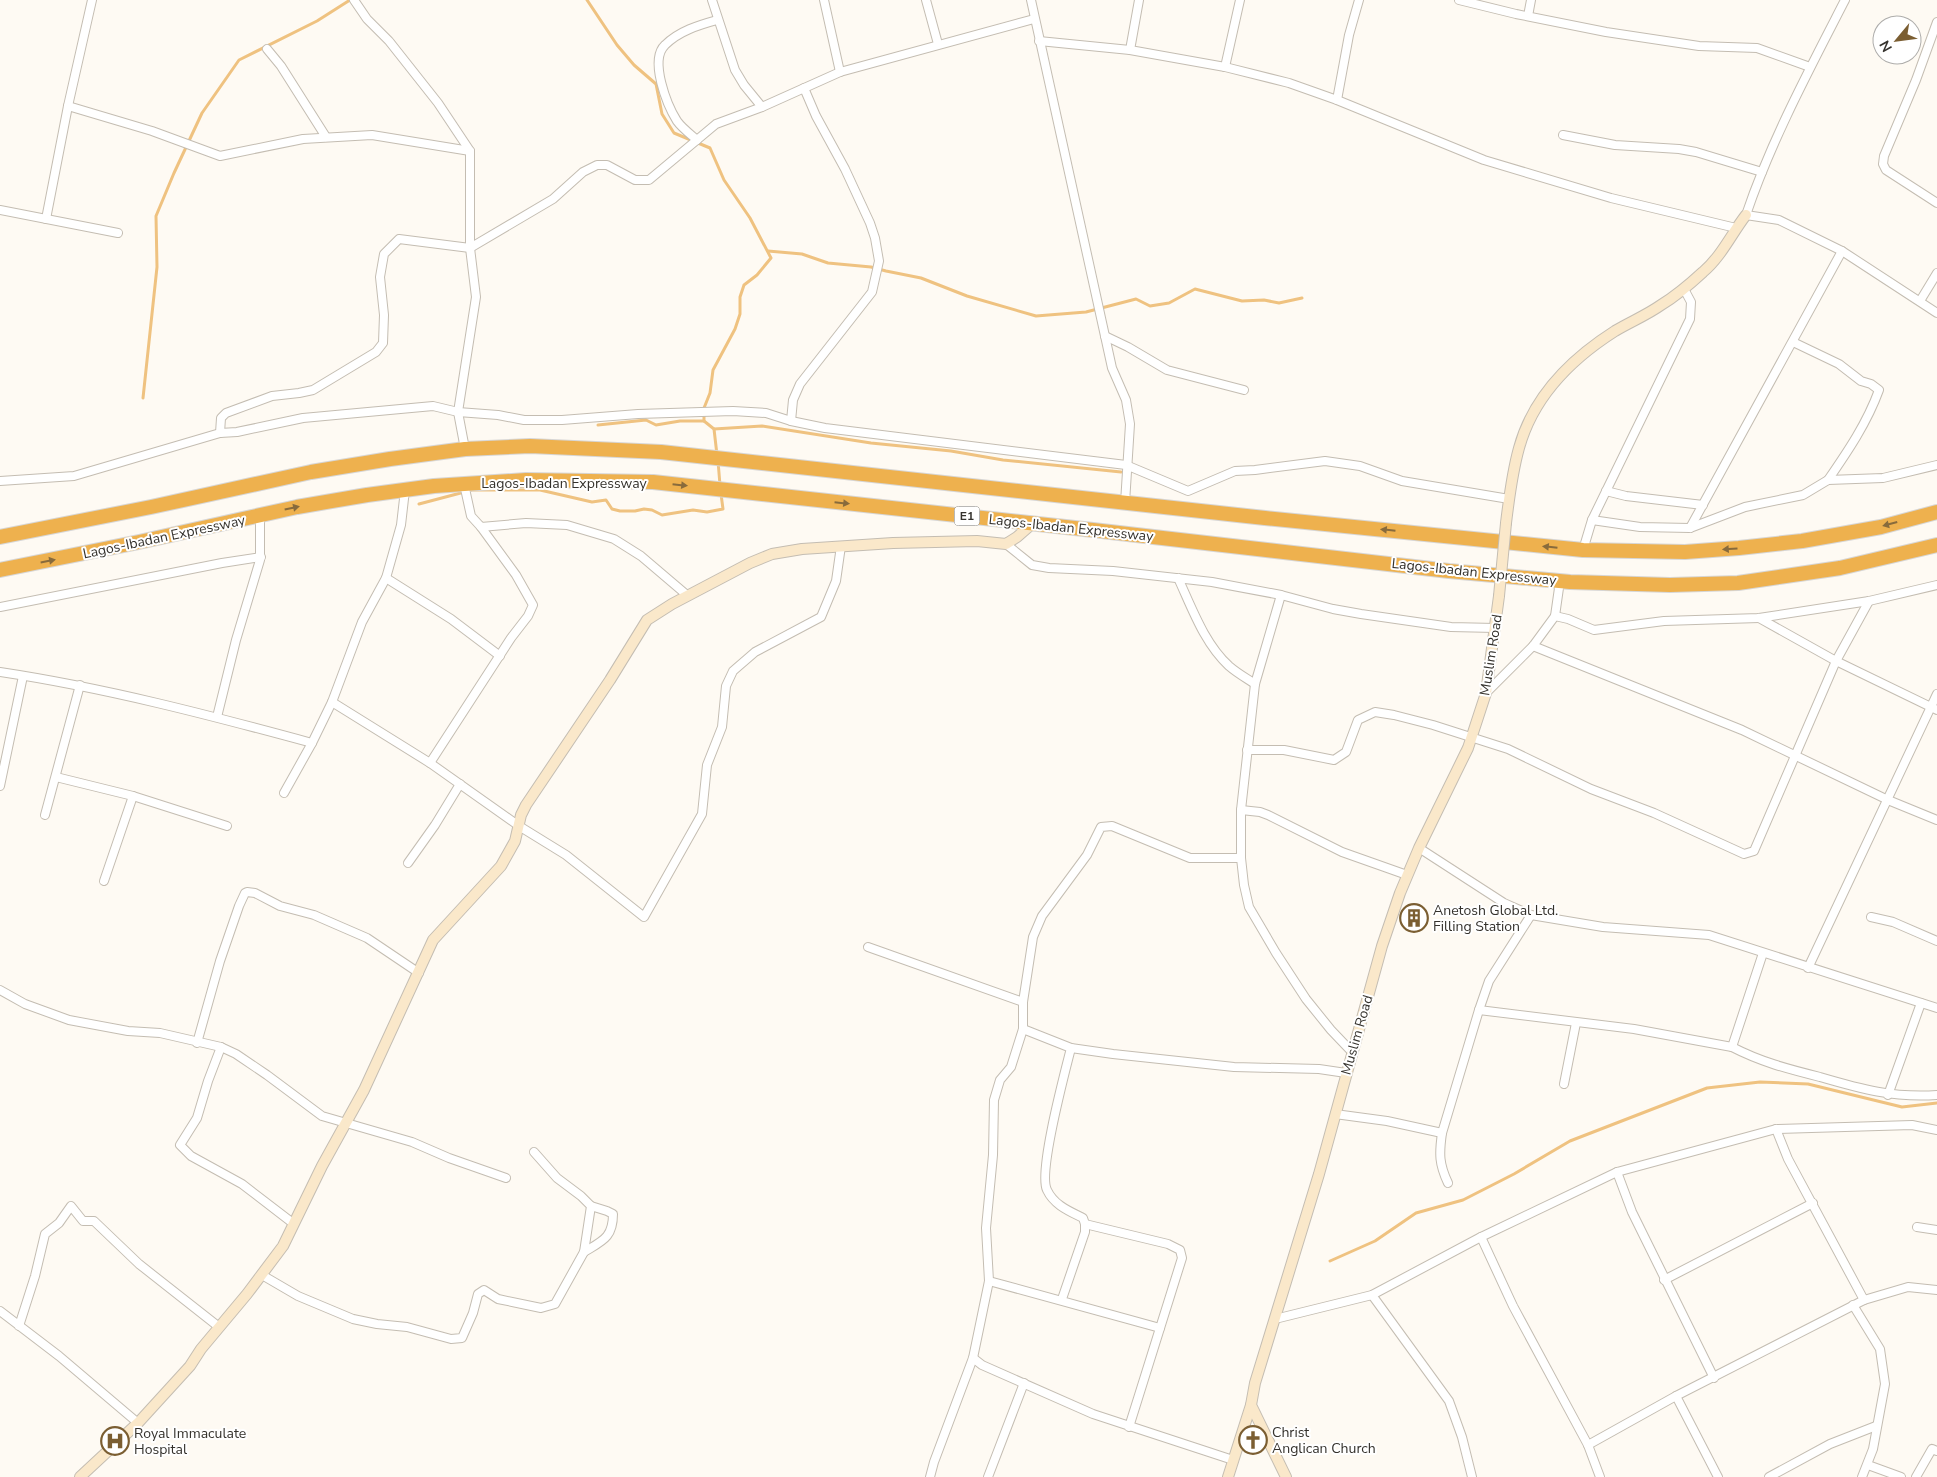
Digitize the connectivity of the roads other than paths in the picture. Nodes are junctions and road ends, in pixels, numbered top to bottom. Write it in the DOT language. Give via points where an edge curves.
graph roads {
  1 [pos="92,0"];
  2 [pos="354,0"];
  3 [pos="712,0"];
  4 [pos="824,0"];
  5 [pos="926,0"];
  6 [pos="1031,0"];
  7 [pos="1139,0"];
  8 [pos="1240,0"];
  9 [pos="1359,0"];
  10 [pos="1459,0"];
  11 [pos="1531,0"];
  12 [pos="1845,0"];
  13 [pos="1528,16"];
  14 [pos="1034,19"];
  15 [pos="717,20"];
  16 [pos="1937,22"];
  17 [pos="1040,41"];
  18 [pos="938,44"];
  19 [pos="267,49"];
  20 [pos="1130,50"];
  21 [pos="1810,67"];
  22 [pos="1225,68"];
  23 [pos="840,72"];
  24 [pos="804,88"];
  25 [pos="1337,100"];
  26 [pos="68,106"];
  27 [pos="762,107"];
  28 [pos="1564,135"];
  29 [pos="326,138"];
  30 [pos="696,140"];
  31 [pos="470,150"];
  32 [pos="1762,172"];
  33 [pos="1937,203"];
  34 [pos="0,210"];
  35 [pos="1746,215"];
  36 [pos="46,220"];
  37 [pos="1736,228"];
  38 [pos="118,233"];
  39 [pos="470,248"];
  40 [pos="1842,251"];
  41 [pos="1937,273"];
  42 [pos="1684,289"];
  43 [pos="1920,301"];
  44 [pos="1937,312"];
  45 [pos="1105,336"];
  46 [pos="1793,342"];
  47 [pos="1244,390"];
  48 [pos="458,412"];
  49 [pos="791,421"];
  50 [pos="220,433"];
  51 [pos="465,449"];
  52 [pos="1126,465"];
  53 [pos="1937,465"];
  54 [pos="1828,480"];
  55 [pos="0,481"];
  56 [pos="464,484"];
  57 [pos="405,490"];
  58 [pos="1606,491"];
  59 [pos="1509,498"];
  60 [pos="1125,503"];
  61 [pos="1703,505"];
  62 [pos="1937,512"];
  63 [pos="260,515"];
  64 [pos="1592,520"];
  65 [pos="1033,523"];
  66 [pos="481,527"];
  67 [pos="1690,528"];
  68 [pos="0,537"];
  69 [pos="1006,544"];
  70 [pos="1937,545"];
  71 [pos="841,546"];
  72 [pos="1583,550"];
  73 [pos="261,557"];
  74 [pos="0,570"];
  75 [pos="386,578"];
  76 [pos="1178,578"];
  77 [pos="1560,581"];
  78 [pos="1937,586"];
  79 [pos="1282,595"];
  80 [pos="688,596"];
  81 [pos="1869,601"];
  82 [pos="0,607"];
  83 [pos="1555,616"];
  84 [pos="1759,618"];
  85 [pos="1495,628"];
  86 [pos="1534,646"];
  87 [pos="500,656"];
  88 [pos="1836,661"];
  89 [pos="0,672"];
  90 [pos="23,676"];
  91 [pos="1255,684"];
  92 [pos="80,685"];
  93 [pos="1486,693"];
  94 [pos="1937,694"];
  95 [pos="332,702"];
  96 [pos="1934,708"];
  97 [pos="217,717"];
  98 [pos="1473,738"];
  99 [pos="312,743"];
  100 [pos="1247,750"];
  101 [pos="1795,756"];
  102 [pos="430,763"];
  103 [pos="56,777"];
  104 [pos="460,784"];
  105 [pos="0,786"];
  106 [pos="284,793"];
  107 [pos="133,796"];
  108 [pos="1888,800"];
  109 [pos="1241,810"];
  110 [pos="45,815"];
  111 [pos="1937,820"];
  112 [pos="227,826"];
  113 [pos="519,826"];
  114 [pos="1419,848"];
  115 [pos="1241,858"];
  116 [pos="408,863"];
  117 [pos="1407,875"];
  118 [pos="104,881"];
  119 [pos="1531,915"];
  120 [pos="1871,917"];
  121 [pos="1937,941"];
  122 [pos="868,947"];
  123 [pos="1763,953"];
  124 [pos="1808,968"];
  125 [pos="419,973"];
  126 [pos="0,990"];
  127 [pos="1023,1002"];
  128 [pos="1921,1003"];
  129 [pos="1937,1008"];
  130 [pos="1479,1010"];
  131 [pos="1576,1023"];
  132 [pos="1023,1029"];
  133 [pos="197,1043"];
  134 [pos="221,1047"];
  135 [pos="1732,1047"];
  136 [pos="1071,1048"];
  137 [pos="1352,1052"];
  138 [pos="1346,1073"];
  139 [pos="1564,1084"];
  140 [pos="1888,1095"];
  141 [pos="1937,1095"];
  142 [pos="1335,1114"];
  143 [pos="346,1124"];
  144 [pos="1776,1129"];
  145 [pos="1937,1130"];
  146 [pos="1442,1133"];
  147 [pos="534,1152"];
  148 [pos="1617,1172"];
  149 [pos="506,1178"];
  150 [pos="1448,1183"];
  151 [pos="1812,1204"];
  152 [pos="591,1206"];
  153 [pos="294,1224"];
  154 [pos="1086,1224"];
  155 [pos="1917,1227"];
  156 [pos="1937,1230"];
  157 [pos="1481,1237"];
  158 [pos="584,1252"];
  159 [pos="262,1275"];
  160 [pos="989,1280"];
  161 [pos="1664,1280"];
  162 [pos="1937,1290"];
  163 [pos="1372,1295"];
  164 [pos="1062,1300"];
  165 [pos="1864,1300"];
  166 [pos="1853,1305"];
  167 [pos="0,1311"];
  168 [pos="1275,1319"];
  169 [pos="19,1326"];
  170 [pos="218,1327"];
  171 [pos="1160,1328"];
  172 [pos="973,1358"];
  173 [pos="1714,1378"];
  174 [pos="1024,1383"];
  175 [pos="1676,1396"];
  176 [pos="1251,1405"];
  177 [pos="138,1423"];
  178 [pos="1876,1426"];
  179 [pos="1129,1427"];
  180 [pos="1588,1445"];
  181 [pos="1937,1451"];
  182 [pos="1233,1460"];
  183 [pos="1868,1465"];
  184 [pos="80,1477"];
  185 [pos="930,1477"];
  186 [pos="988,1477"];
  187 [pos="1228,1477"];
  188 [pos="1286,1477"];
  189 [pos="1472,1477"];
  190 [pos="1600,1477"];
  191 [pos="1718,1477"];
  192 [pos="1769,1477"];
  193 [pos="1862,1477"];
  194 [pos="1901,1477"];
  195 [pos="1916,1477"];
  1 -- 26 [label="street"];
  2 -- 31 [label="street" via="438,103"];
  3 -- 15 [label="street"];
  4 -- 23 [label="street"];
  5 -- 18 [label="street"];
  6 -- 14 [label="street"];
  7 -- 20 [label="street"];
  8 -- 22 [label="street"];
  9 -- 25 [label="street"];
  10 -- 13 [label="street"];
  11 -- 13 [label="street"];
  12 -- 21 [label="street"];
  13 -- 21 [label="street" via="1699,46 1757,48"];
  14 -- 17 [label="street"];
  14 -- 18 [label="street"];
  15 -- 27 [label="street" via="735,70"];
  15 -- 30 [label="street" via="691,28 664,45 658,57 663,90 678,122"];
  16 -- 33 [label="street" via="1883,164 1886,170"];
  17 -- 20 [label="street"];
  17 -- 45 [label="street"];
  18 -- 23 [label="street"];
  19 -- 29 [label="street"];
  20 -- 22 [label="street"];
  21 -- 32 [label="street"];
  22 -- 25 [label="street" via="1289,82"];
  23 -- 24 [label="street"];
  24 -- 27 [label="street"];
  24 -- 49 [label="street" via="870,223 879,260 872,292 800,384 793,400"];
  25 -- 37 [label="street" via="1484,160 1611,198"];
  26 -- 29 [label="street" via="220,156 303,139"];
  26 -- 36 [label="street"];
  27 -- 30 [label="street" via="716,124"];
  28 -- 32 [label="street" via="1615,145 1696,152"];
  29 -- 31 [label="street" via="372,135"];
  30 -- 39 [label="street" via="649,180 636,180 607,165 597,164 553,199"];
  31 -- 39 [label="street"];
  32 -- 35 [label="street"];
  34 -- 36 [label="street"];
  35 -- 37 [label="street, Muslim Road"];
  35 -- 40 [label="street" via="1779,220"];
  36 -- 38 [label="street"];
  37 -- 42 [label="street, Muslim Road" via="1714,261"];
  39 -- 48 [label="street" via="476,297"];
  39 -- 50 [label="street" via="399,239 384,254 380,277 383,343 376,352 313,390 272,396 226,412 221,418"];
  40 -- 43 [label="street"];
  40 -- 46 [label="street"];
  41 -- 43 [label="street"];
  42 -- 58 [label="street" via="1691,302 1690,319"];
  42 -- 59 [label="street, Muslim Road" via="1615,332 1572,363 1555,382 1527,426"];
  43 -- 44 [label="street"];
  45 -- 47 [label="street" via="1167,370"];
  45 -- 52 [label="street" via="1112,368 1126,400 1130,424"];
  46 -- 54 [label="street" via="1839,364 1879,390 1855,439"];
  46 -- 61 [label="street"];
  48 -- 49 [label="street" via="524,420 562,420 733,411 766,413"];
  48 -- 50 [label="street" via="433,406 303,418"];
  48 -- 51 [label="street"];
  49 -- 52 [label="street" via="825,428"];
  50 -- 55 [label="street" via="74,476"];
  51 -- 60 [label="highway, E1" via="530,446 661,452"];
  51 -- 68 [label="highway, E1" via="311,472"];
  52 -- 59 [label="street" via="1188,490 1235,471 1325,461 1360,466 1402,480"];
  52 -- 60 [label="street"];
  53 -- 54 [label="street" via="1883,478"];
  54 -- 67 [label="street" via="1804,495 1745,508"];
  56 -- 57 [label="highway, Lagos-Ibadan Expressway / E1"];
  56 -- 65 [label="highway, Lagos-Ibadan Expressway / E1, one-way" via="578,480 653,482"];
  56 -- 66 [label="street" via="471,516"];
  63 -- 57 [label="highway, Lagos-Ibadan Expressway / E1, one-way"];
  57 -- 75 [label="street" via="402,525"];
  58 -- 61 [label="street"];
  58 -- 64 [label="street"];
  59 -- 85 [label="street, Muslim Road, bridge"];
  72 -- 60 [label="highway, E1, one-way"];
  61 -- 67 [label="street"];
  62 -- 72 [label="highway, E1, one-way" via="1881,527 1739,548 1685,552"];
  63 -- 73 [label="street"];
  74 -- 63 [label="highway, Lagos-Ibadan Expressway / E1, one-way"];
  64 -- 67 [label="street" via="1640,527"];
  64 -- 72 [label="street"];
  65 -- 69 [label="street"];
  65 -- 77 [label="highway, Lagos-Ibadan Expressway / E1"];
  66 -- 80 [label="street" via="526,523 567,525 614,539 641,556"];
  66 -- 87 [label="street" via="533,605"];
  69 -- 71 [label="street"];
  69 -- 76 [label="street" via="1032,565"];
  70 -- 77 [label="highway, Lagos-Ibadan Expressway / E1" via="1840,568 1738,583 1670,585"];
  71 -- 80 [label="street" via="772,554"];
  71 -- 113 [label="street" via="836,581 821,617 755,652 734,671 726,686 722,727 707,765 702,814 644,917 566,855"];
  73 -- 82 [label="street"];
  73 -- 97 [label="street"];
  75 -- 87 [label="street" via="451,619"];
  75 -- 95 [label="street" via="362,622"];
  76 -- 79 [label="street"];
  76 -- 91 [label="street" via="1214,648 1229,666"];
  77 -- 83 [label="street"];
  78 -- 81 [label="street"];
  79 -- 85 [label="street" via="1361,614 1451,627"];
  79 -- 91 [label="street"];
  80 -- 113 [label="street" via="647,620 526,805 520,815"];
  81 -- 84 [label="street"];
  81 -- 88 [label="street"];
  83 -- 84 [label="street" via="1594,630 1664,621"];
  83 -- 86 [label="street"];
  84 -- 88 [label="street"];
  85 -- 93 [label="street, Muslim Road"];
  86 -- 93 [label="street"];
  86 -- 101 [label="street" via="1742,730"];
  87 -- 102 [label="street"];
  88 -- 96 [label="street"];
  88 -- 101 [label="street"];
  89 -- 90 [label="street"];
  90 -- 92 [label="street"];
  90 -- 105 [label="street"];
  91 -- 100 [label="street"];
  92 -- 97 [label="street"];
  92 -- 103 [label="street"];
  93 -- 98 [label="street, Muslim Road"];
  94 -- 96 [label="street"];
  95 -- 99 [label="street"];
  95 -- 102 [label="street"];
  96 -- 108 [label="street"];
  97 -- 99 [label="street"];
  98 -- 100 [label="street" via="1374,712 1358,720 1346,752 1334,760 1284,750"];
  98 -- 101 [label="street" via="1508,749 1591,789 1654,813 1744,854 1754,851"];
  98 -- 114 [label="street, Muslim Road"];
  99 -- 106 [label="street"];
  100 -- 109 [label="street"];
  101 -- 108 [label="street"];
  102 -- 104 [label="street"];
  103 -- 107 [label="street"];
  103 -- 110 [label="street"];
  104 -- 113 [label="street"];
  104 -- 116 [label="street"];
  107 -- 112 [label="street"];
  107 -- 118 [label="street"];
  108 -- 111 [label="street"];
  108 -- 124 [label="street"];
  109 -- 115 [label="street"];
  109 -- 117 [label="street" via="1268,815 1342,852"];
  113 -- 125 [label="street" via="515,841 500,866 433,940"];
  114 -- 117 [label="street, Muslim Road"];
  114 -- 119 [label="street" via="1504,903"];
  115 -- 127 [label="street" via="1190,858 1112,826 1101,827 1087,855 1042,916 1033,937"];
  115 -- 137 [label="street" via="1249,907 1259,926 1306,999"];
  117 -- 137 [label="street, Muslim Road" via="1382,946"];
  119 -- 123 [label="street" via="1603,927 1708,935"];
  119 -- 130 [label="street" via="1490,982"];
  120 -- 121 [label="street" via="1893,922"];
  122 -- 127 [label="street"];
  123 -- 124 [label="street"];
  123 -- 135 [label="street"];
  124 -- 128 [label="street"];
  125 -- 133 [label="street" via="367,938 280,906 255,892 247,892 220,961"];
  125 -- 143 [label="street"];
  126 -- 133 [label="street" via="25,1004 70,1020 128,1031 160,1033"];
  127 -- 132 [label="street"];
  128 -- 129 [label="street"];
  128 -- 140 [label="street"];
  130 -- 131 [label="street"];
  130 -- 146 [label="street"];
  131 -- 135 [label="street" via="1634,1029"];
  131 -- 139 [label="street"];
  132 -- 136 [label="street"];
  132 -- 160 [label="street" via="1011,1067 1000,1080 994,1100 986,1228"];
  133 -- 134 [label="street"];
  134 -- 143 [label="street" via="236,1054 322,1116"];
  134 -- 153 [label="street" via="197,1118 180,1145 191,1156 242,1184"];
  135 -- 140 [label="street" via="1766,1063"];
  136 -- 138 [label="street" via="1234,1067 1319,1069"];
  136 -- 154 [label="street" via="1051,1133 1046,1188 1054,1200 1083,1218"];
  137 -- 138 [label="street, Muslim Road"];
  138 -- 142 [label="street, Muslim Road"];
  140 -- 141 [label="street"];
  142 -- 146 [label="street"];
  142 -- 168 [label="street, Muslim Road"];
  143 -- 149 [label="street" via="412,1142"];
  143 -- 153 [label="street"];
  144 -- 145 [label="street" via="1912,1125"];
  144 -- 148 [label="street"];
  144 -- 151 [label="street"];
  146 -- 150 [label="street" via="1441,1168"];
  147 -- 152 [label="street"];
  148 -- 157 [label="street"];
  148 -- 161 [label="street"];
  151 -- 161 [label="street"];
  151 -- 165 [label="street"];
  152 -- 158 [label="street"];
  152 -- 158 [label="street" via="613,1214 613,1224 605,1240"];
  153 -- 159 [label="street"];
  154 -- 164 [label="street"];
  154 -- 171 [label="street" via="1168,1244 1180,1250 1182,1258"];
  155 -- 156 [label="street"];
  157 -- 163 [label="street"];
  157 -- 180 [label="street" via="1513,1306"];
  158 -- 159 [label="street" via="555,1304 541,1308 498,1299 481,1291 462,1338 451,1339 407,1327 354,1319 298,1296"];
  159 -- 170 [label="street"];
  160 -- 164 [label="street"];
  160 -- 172 [label="street"];
  161 -- 173 [label="street"];
  162 -- 165 [label="street" via="1908,1287"];
  163 -- 168 [label="street"];
  163 -- 189 [label="street" via="1449,1401"];
  164 -- 171 [label="street"];
  165 -- 166 [label="street"];
  166 -- 173 [label="street"];
  166 -- 178 [label="street" via="1880,1349 1885,1384"];
  167 -- 169 [label="street"];
  168 -- 176 [label="street, Muslim Road"];
  169 -- 170 [label="street" via="45,1234 59,1223 71,1206 83,1221 94,1221 140,1264"];
  169 -- 177 [label="street" via="60,1356"];
  170 -- 177 [label="street" via="190,1366"];
  171 -- 179 [label="street"];
  172 -- 174 [label="street"];
  172 -- 185 [label="street"];
  173 -- 175 [label="street"];
  174 -- 179 [label="street"];
  174 -- 186 [label="street"];
  175 -- 180 [label="street"];
  175 -- 191 [label="street"];
  176 -- 182 [label="street, Muslim Road"];
  176 -- 188 [label="street"];
  177 -- 184 [label="street"];
  178 -- 183 [label="street"];
  178 -- 192 [label="street" via="1830,1444"];
  179 -- 182 [label="street"];
  180 -- 190 [label="street"];
  181 -- 195 [label="street" via="1932,1449"];
  182 -- 187 [label="street, Muslim Road"];
  183 -- 193 [label="street"];
  183 -- 194 [label="street"];
}
